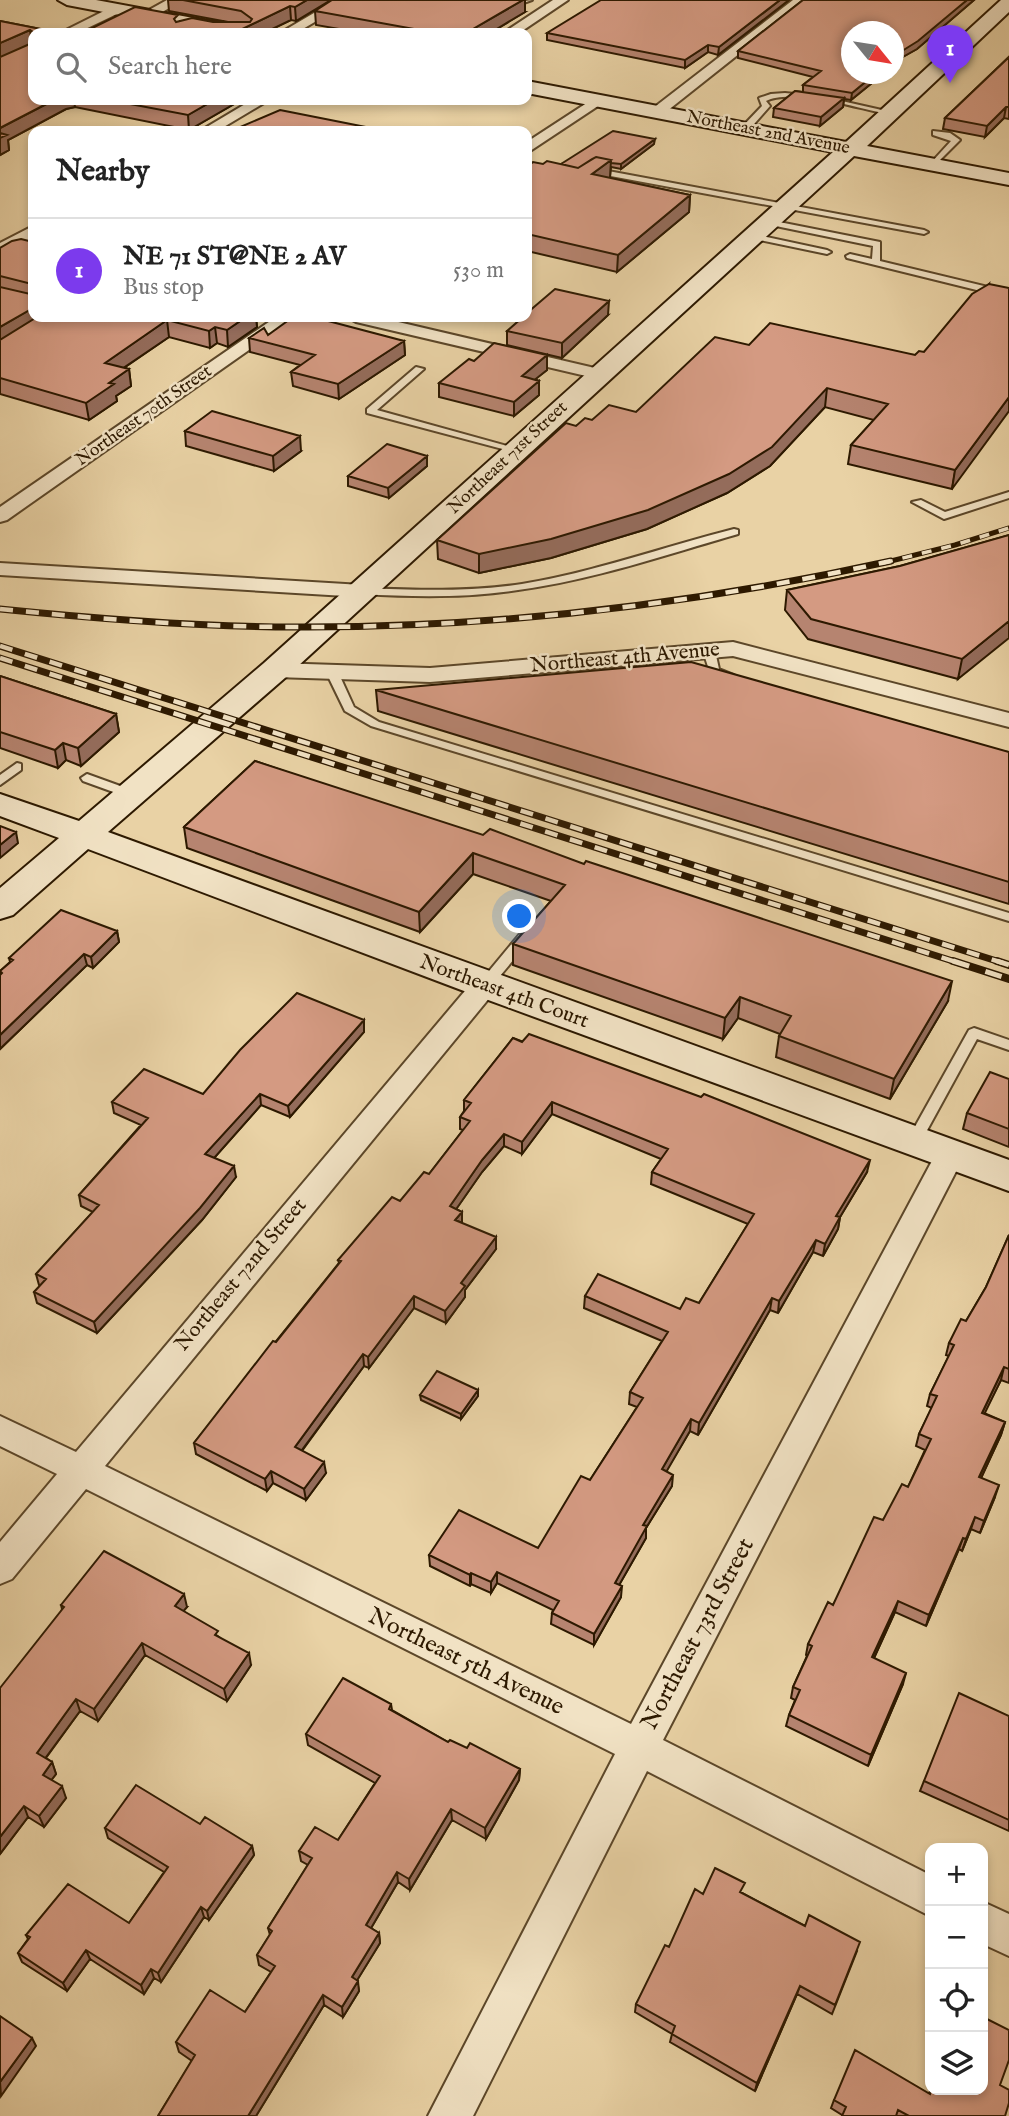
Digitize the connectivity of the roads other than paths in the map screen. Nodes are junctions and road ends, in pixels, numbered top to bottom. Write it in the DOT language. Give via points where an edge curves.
graph roads {
  1 [pos="67,0"];
  2 [pos="177,0"];
  3 [pos="346,0"];
  4 [pos="496,0"];
  5 [pos="529,0"];
  6 [pos="562,0"];
  7 [pos="801,0"];
  8 [pos="1009,2"];
  9 [pos="116,9"];
  10 [pos="147,15"];
  11 [pos="77,28"];
  12 [pos="186,28"];
  13 [pos="296,28"];
  14 [pos="518,28"];
  15 [pos="532,88"];
  16 [pos="596,100"];
  17 [pos="253,105"];
  18 [pos="657,112"];
  19 [pos="891,113"];
  20 [pos="216,126"];
  21 [pos="745,129"];
  22 [pos="936,133"];
  23 [pos="532,145"];
  24 [pos="850,149"];
  25 [pos="933,165"];
  26 [pos="586,174"];
  27 [pos="1009,179"];
  28 [pos="769,221"];
  29 [pos="924,232"];
  30 [pos="0,234"];
  31 [pos="28,237"];
  32 [pos="28,237"];
  33 [pos="0,250"];
  34 [pos="827,252"];
  35 [pos="850,256"];
  36 [pos="876,262"];
  37 [pos="1009,295"];
  38 [pos="280,322"];
  39 [pos="377,322"];
  40 [pos="419,369"];
  41 [pos="599,374"];
  42 [pos="515,451"];
  43 [pos="1009,495"];
  44 [pos="917,502"];
  45 [pos="0,516"];
  46 [pos="734,532"];
  47 [pos="0,569"];
  48 [pos="362,591"];
  49 [pos="709,651"];
  50 [pos="275,670"];
  51 [pos="332,672"];
  52 [pos="748,683"];
  53 [pos="1005,714"];
  54 [pos="17,767"];
  55 [pos="87,778"];
  56 [pos="0,781"];
  57 [pos="130,794"];
  58 [pos="0,804"];
  59 [pos="83,834"];
  60 [pos="0,907"];
  61 [pos="1009,917"];
  62 [pos="530,932"];
  63 [pos="485,985"];
  64 [pos="1009,1045"];
  65 [pos="914,1141"];
  66 [pos="950,1154"];
  67 [pos="1009,1176"];
  68 [pos="0,1430"];
  69 [pos="80,1470"];
  70 [pos="0,1568"];
  71 [pos="639,1747"];
  72 [pos="925,1893"];
  73 [pos="988,1925"];
  74 [pos="1009,1936"];
  75 [pos="450,2116"];
  1 -- 9 [label="street"];
  2 -- 10 [label="street"];
  3 -- 13 [label="street"];
  4 -- 5 [label="lane" via="512,5"];
  6 -- 14 [label="street"];
  7 -- 18 [label="street"];
  8 -- 19 [label="street, Northeast 71st Street"];
  9 -- 10 [label="street"];
  9 -- 11 [label="street"];
  10 -- 12 [label="street"];
  15 -- 16 [label="street, Northeast 2nd Avenue"];
  16 -- 18 [label="street, Northeast 2nd Avenue"];
  16 -- 23 [label="street"];
  17 -- 20 [label="street"];
  18 -- 21 [label="street, Northeast 2nd Avenue"];
  19 -- 21 [label="lane" via="773,94 762,100 766,106"];
  19 -- 24 [label="street, Northeast 71st Street"];
  21 -- 24 [label="street, Northeast 2nd Avenue"];
  22 -- 25 [label="lane" via="956,140"];
  24 -- 25 [label="street, Northeast 2nd Avenue"];
  24 -- 28 [label="street, Northeast 71st Street"];
  25 -- 27 [label="street, Northeast 2nd Avenue"];
  26 -- 28 [label="lane" via="594,168"];
  28 -- 29 [label="lane"];
  28 -- 34 [label="lane"];
  28 -- 36 [label="lane" via="877,244"];
  28 -- 41 [label="street, Northeast 71st Street"];
  30 -- 31 [label="street"];
  32 -- 33 [label="street"];
  35 -- 36 [label="lane"];
  36 -- 37 [label="lane"];
  38 -- 45 [label="street, Northeast 70th Street"];
  39 -- 41 [label="street"];
  40 -- 42 [label="lane" via="370,411"];
  41 -- 42 [label="street, Northeast 71st Street"];
  42 -- 48 [label="street, Northeast 71st Street"];
  43 -- 44 [label="lane" via="944,516"];
  46 -- 48 [label="lane" via="540,584 449,593"];
  47 -- 48 [label="street"];
  48 -- 50 [label="street, Northeast 71st Street"];
  49 -- 51 [label="street, Northeast 4th Avenue" via="430,676"];
  49 -- 52 [label="lane" via="714,671"];
  49 -- 53 [label="street, Northeast 4th Avenue" via="733,649"];
  50 -- 51 [label="street, Northeast 4th Avenue"];
  50 -- 57 [label="street, Northeast 71st Street"];
  51 -- 61 [label="lane" via="349,709 375,723"];
  54 -- 56 [label="lane"];
  55 -- 57 [label="lane"];
  57 -- 59 [label="street, Northeast 71st Street"];
  58 -- 59 [label="street, Northeast 4th Court"];
  59 -- 60 [label="street, Northeast 71st Street"];
  59 -- 63 [label="street, Northeast 4th Court"];
  62 -- 63 [label="lane"];
  63 -- 65 [label="street, Northeast 4th Court"];
  63 -- 69 [label="street, Northeast 72nd Street"];
  64 -- 65 [label="lane" via="974,1033"];
  65 -- 66 [label="street, Northeast 4th Court"];
  66 -- 67 [label="street, Northeast 4th Court"];
  66 -- 71 [label="street, Northeast 73rd Street"];
  68 -- 69 [label="street, Northeast 5th Avenue"];
  69 -- 70 [label="street, Northeast 72nd Street"];
  69 -- 71 [label="street, Northeast 5th Avenue"];
  71 -- 72 [label="street, Northeast 5th Avenue"];
  71 -- 75 [label="street, Northeast 73rd Street"];
  73 -- 74 [label="street"];
}
